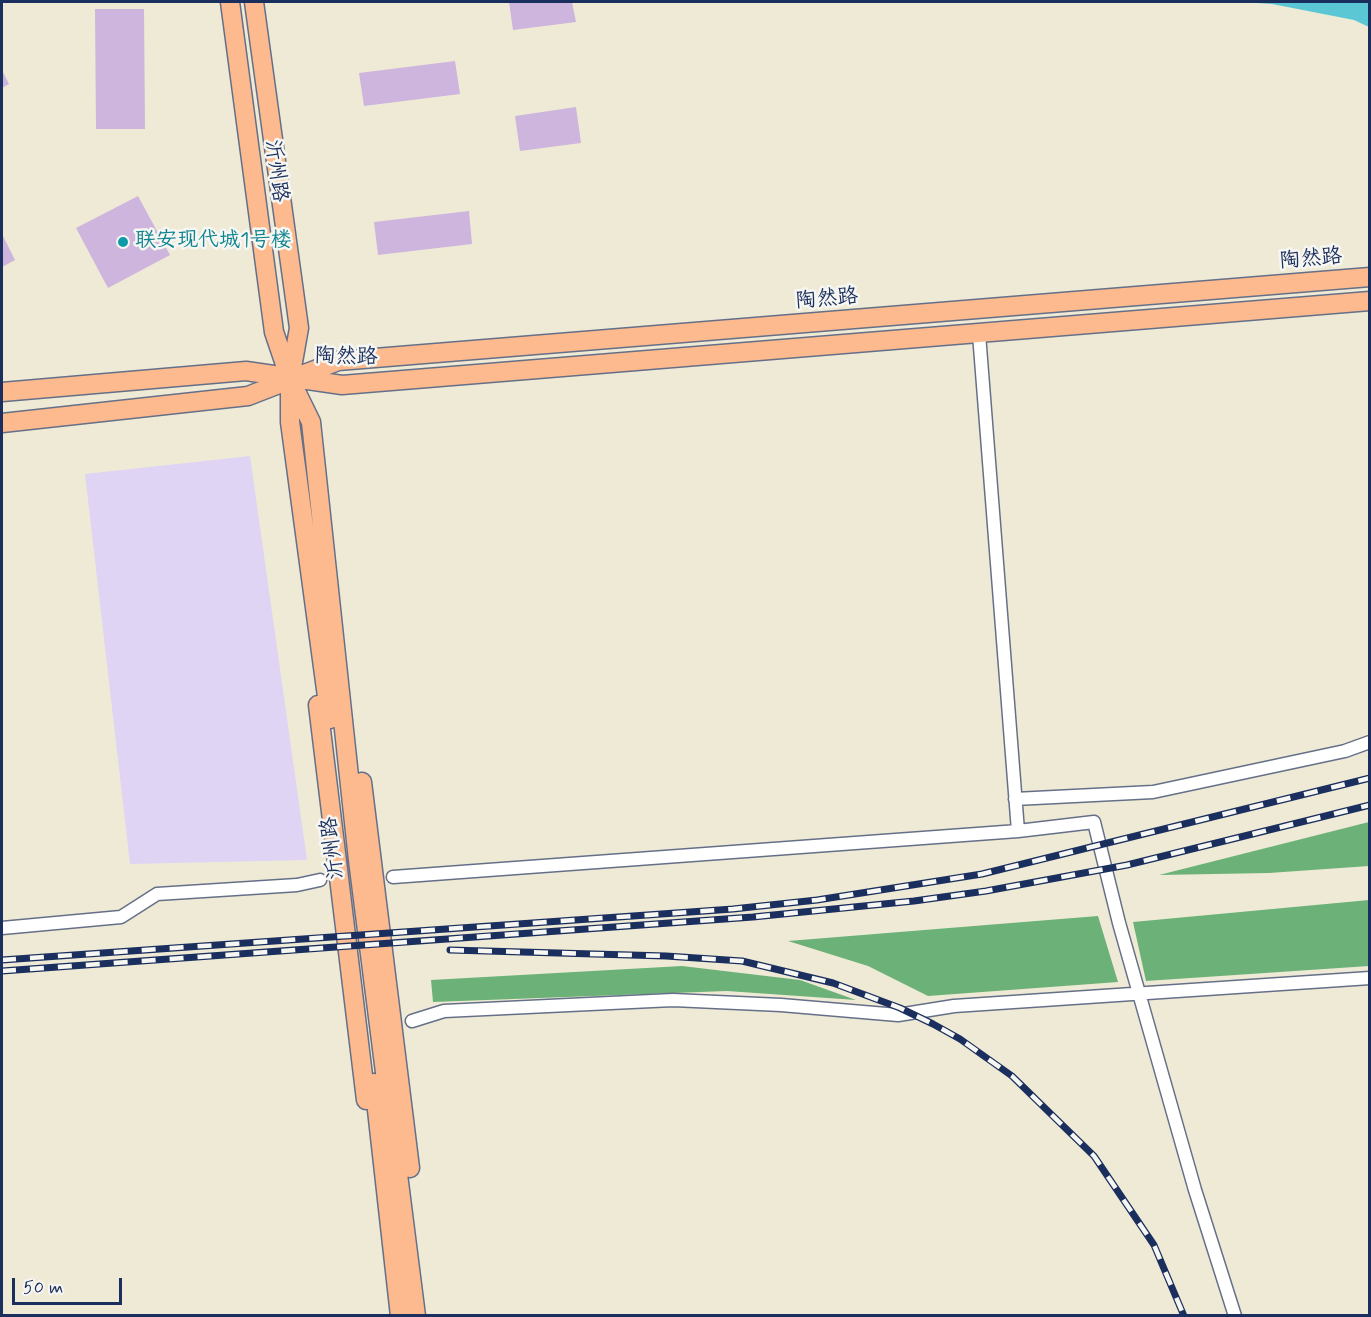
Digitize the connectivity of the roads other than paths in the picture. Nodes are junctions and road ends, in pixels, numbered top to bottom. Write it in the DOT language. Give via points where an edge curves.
graph roads {
  1 [pos="230,2"];
  2 [pos="254,2"];
  3 [pos="1370,277"];
  4 [pos="1370,301"];
  5 [pos="1080,302"];
  6 [pos="925,315"];
  7 [pos="1031,330"];
  8 [pos="979,334"];
  9 [pos="857,344"];
  10 [pos="290,379"];
  11 [pos="2,392"];
  12 [pos="2,423"];
  13 [pos="313,519"];
  14 [pos="1370,742"];
  15 [pos="1016,799"];
  16 [pos="1018,831"];
  17 [pos="393,877"];
  18 [pos="320,880"];
  19 [pos="2,927"];
  20 [pos="1370,978"];
  21 [pos="1138,992"];
  22 [pos="412,1021"];
  23 [pos="391,1316"];
  24 [pos="399,1316"];
  25 [pos="416,1316"];
  26 [pos="426,1316"];
  27 [pos="1235,1316"];
  1 -- 10 [label="main road, 沂州路" via="274,332"];
  2 -- 10 [label="main road, 沂州路" via="299,328"];
  3 -- 5 [label="main road, 陶然路"];
  4 -- 7 [label="main road, 陶然路"];
  5 -- 6 [label="main road, 陶然路"];
  5 -- 7 [label="main road" via="1010,317"];
  6 -- 9 [label="main road" via="945,326"];
  6 -- 10 [label="main road, 陶然路" via="338,361"];
  7 -- 8 [label="main road, 陶然路"];
  8 -- 9 [label="main road, 陶然路"];
  8 -- 15 [label="street"];
  9 -- 10 [label="main road, 陶然路" via="342,385"];
  10 -- 11 [label="main road, 陶然路" via="246,371"];
  10 -- 12 [label="main road, 陶然路" via="248,396"];
  10 -- 13 [label="main road, 沂州路" via="290,422"];
  13 -- 23 [label="main road" via="300,547"];
  13 -- 24 [label="main road, 沂州路"];
  13 -- 25 [label="main road, 沂州路"];
  13 -- 26 [label="main road" via="333,553"];
  14 -- 15 [label="street" via="1345,751 1153,792"];
  15 -- 16 [label="street"];
  16 -- 17 [label="street"];
  16 -- 21 [label="street" via="1094,822"];
  18 -- 19 [label="street" via="297,885 157,894 121,918"];
  20 -- 21 [label="street"];
  21 -- 22 [label="street" via="954,1006 897,1016 673,1000 444,1011"];
  21 -- 27 [label="street"];
}
